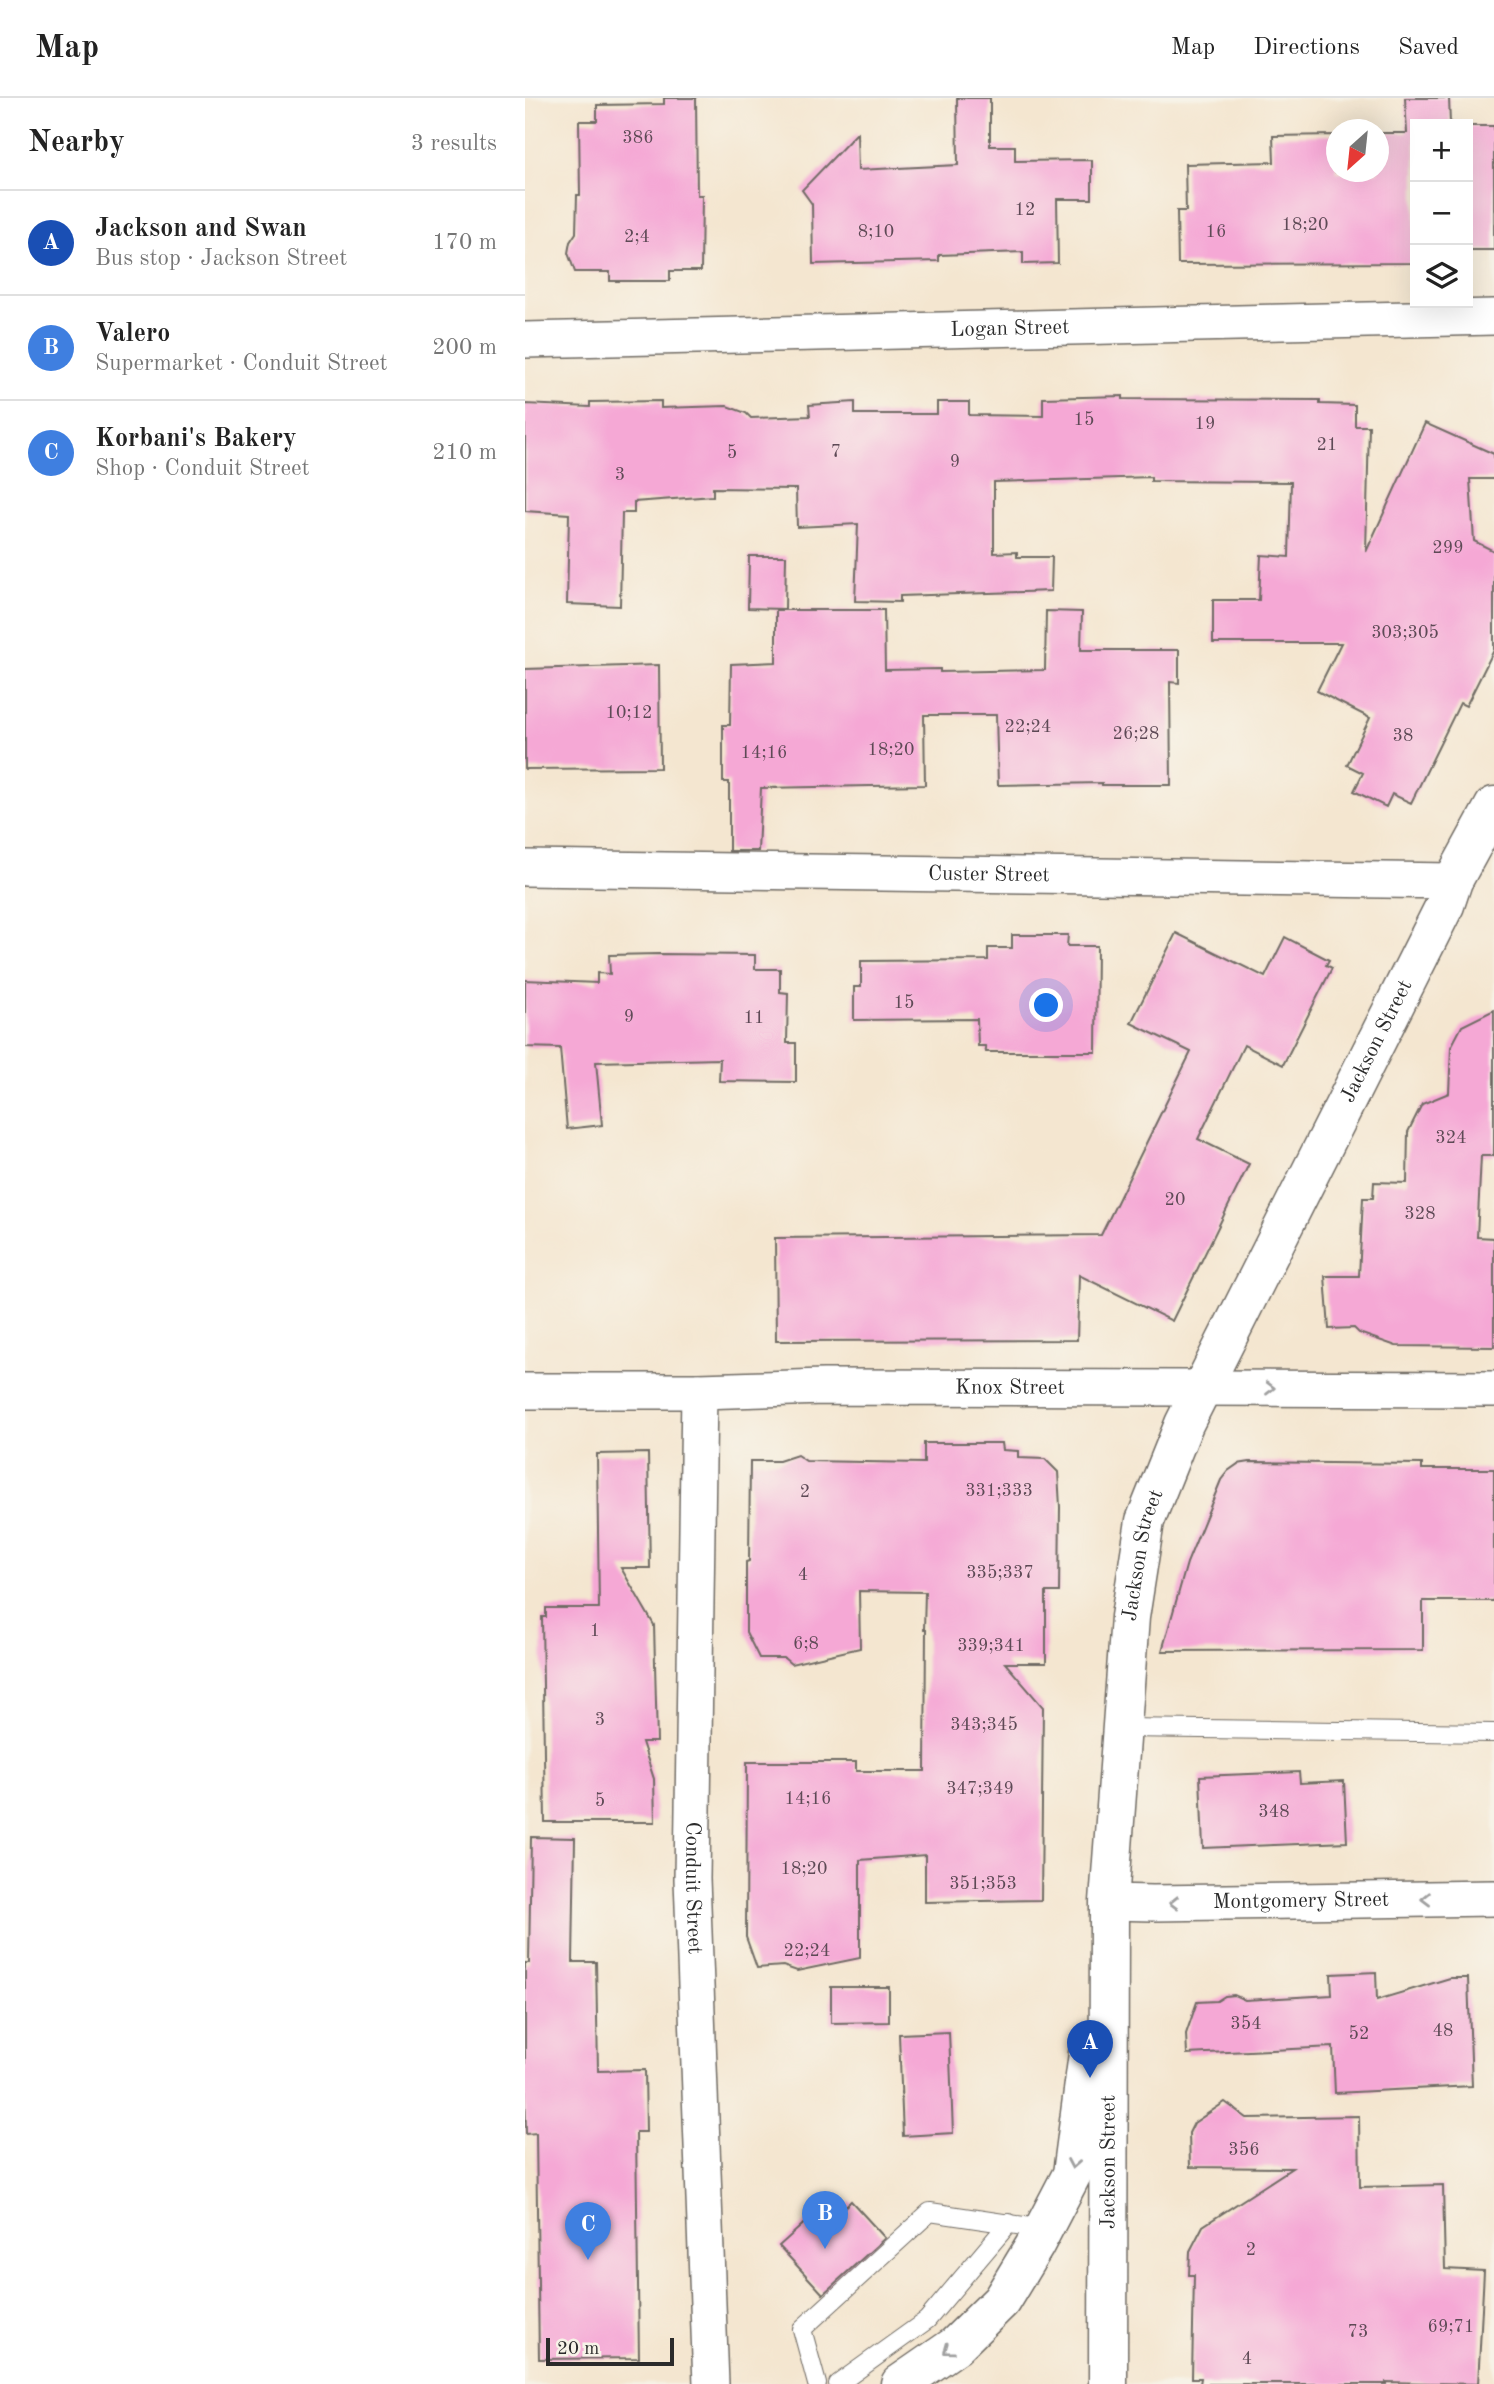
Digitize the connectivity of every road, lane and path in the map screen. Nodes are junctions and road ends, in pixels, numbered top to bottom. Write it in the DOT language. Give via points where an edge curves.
graph roads {
  1 [pos="1494,317"];
  2 [pos="525,340"];
  3 [pos="1494,806"];
  4 [pos="525,868"];
  5 [pos="1453,881"];
  6 [pos="1202,1388"];
  7 [pos="1494,1389"];
  8 [pos="525,1391"];
  9 [pos="699,1391"];
  10 [pos="1122,1728"];
  11 [pos="1494,1733"];
  12 [pos="1494,1898"];
  13 [pos="1109,1902"];
  14 [pos="1027,2226"];
  15 [pos="711,2384"];
  16 [pos="817,2384"];
  17 [pos="838,2384"];
  18 [pos="900,2384"];
  19 [pos="1108,2384"];
  1 -- 2 [label="street, Logan Street"];
  3 -- 5 [label="main road, Jackson Street"];
  4 -- 5 [label="street, Custer Street"];
  5 -- 6 [label="main road, Jackson Street"];
  6 -- 7 [label="street, Knox Street, one-way"];
  6 -- 9 [label="street, Knox Street"];
  6 -- 10 [label="main road, Jackson Street" via="1145,1521 1130,1617"];
  8 -- 9 [label="street, Knox Street"];
  9 -- 15 [label="street, Conduit Street" via="692,1879"];
  10 -- 11 [label="lane"];
  10 -- 13 [label="main road, Jackson Street"];
  12 -- 13 [label="street, Montgomery Street, one-way"];
  13 -- 14 [label="main road, one-way" via="1072,2174"];
  13 -- 19 [label="main road, Jackson Street"];
  14 -- 16 [label="lane" via="930,2212 802,2329"];
  14 -- 17 [label="lane" via="927,2319"];
  14 -- 18 [label="main road, one-way" via="1001,2301 955,2346"];
}
